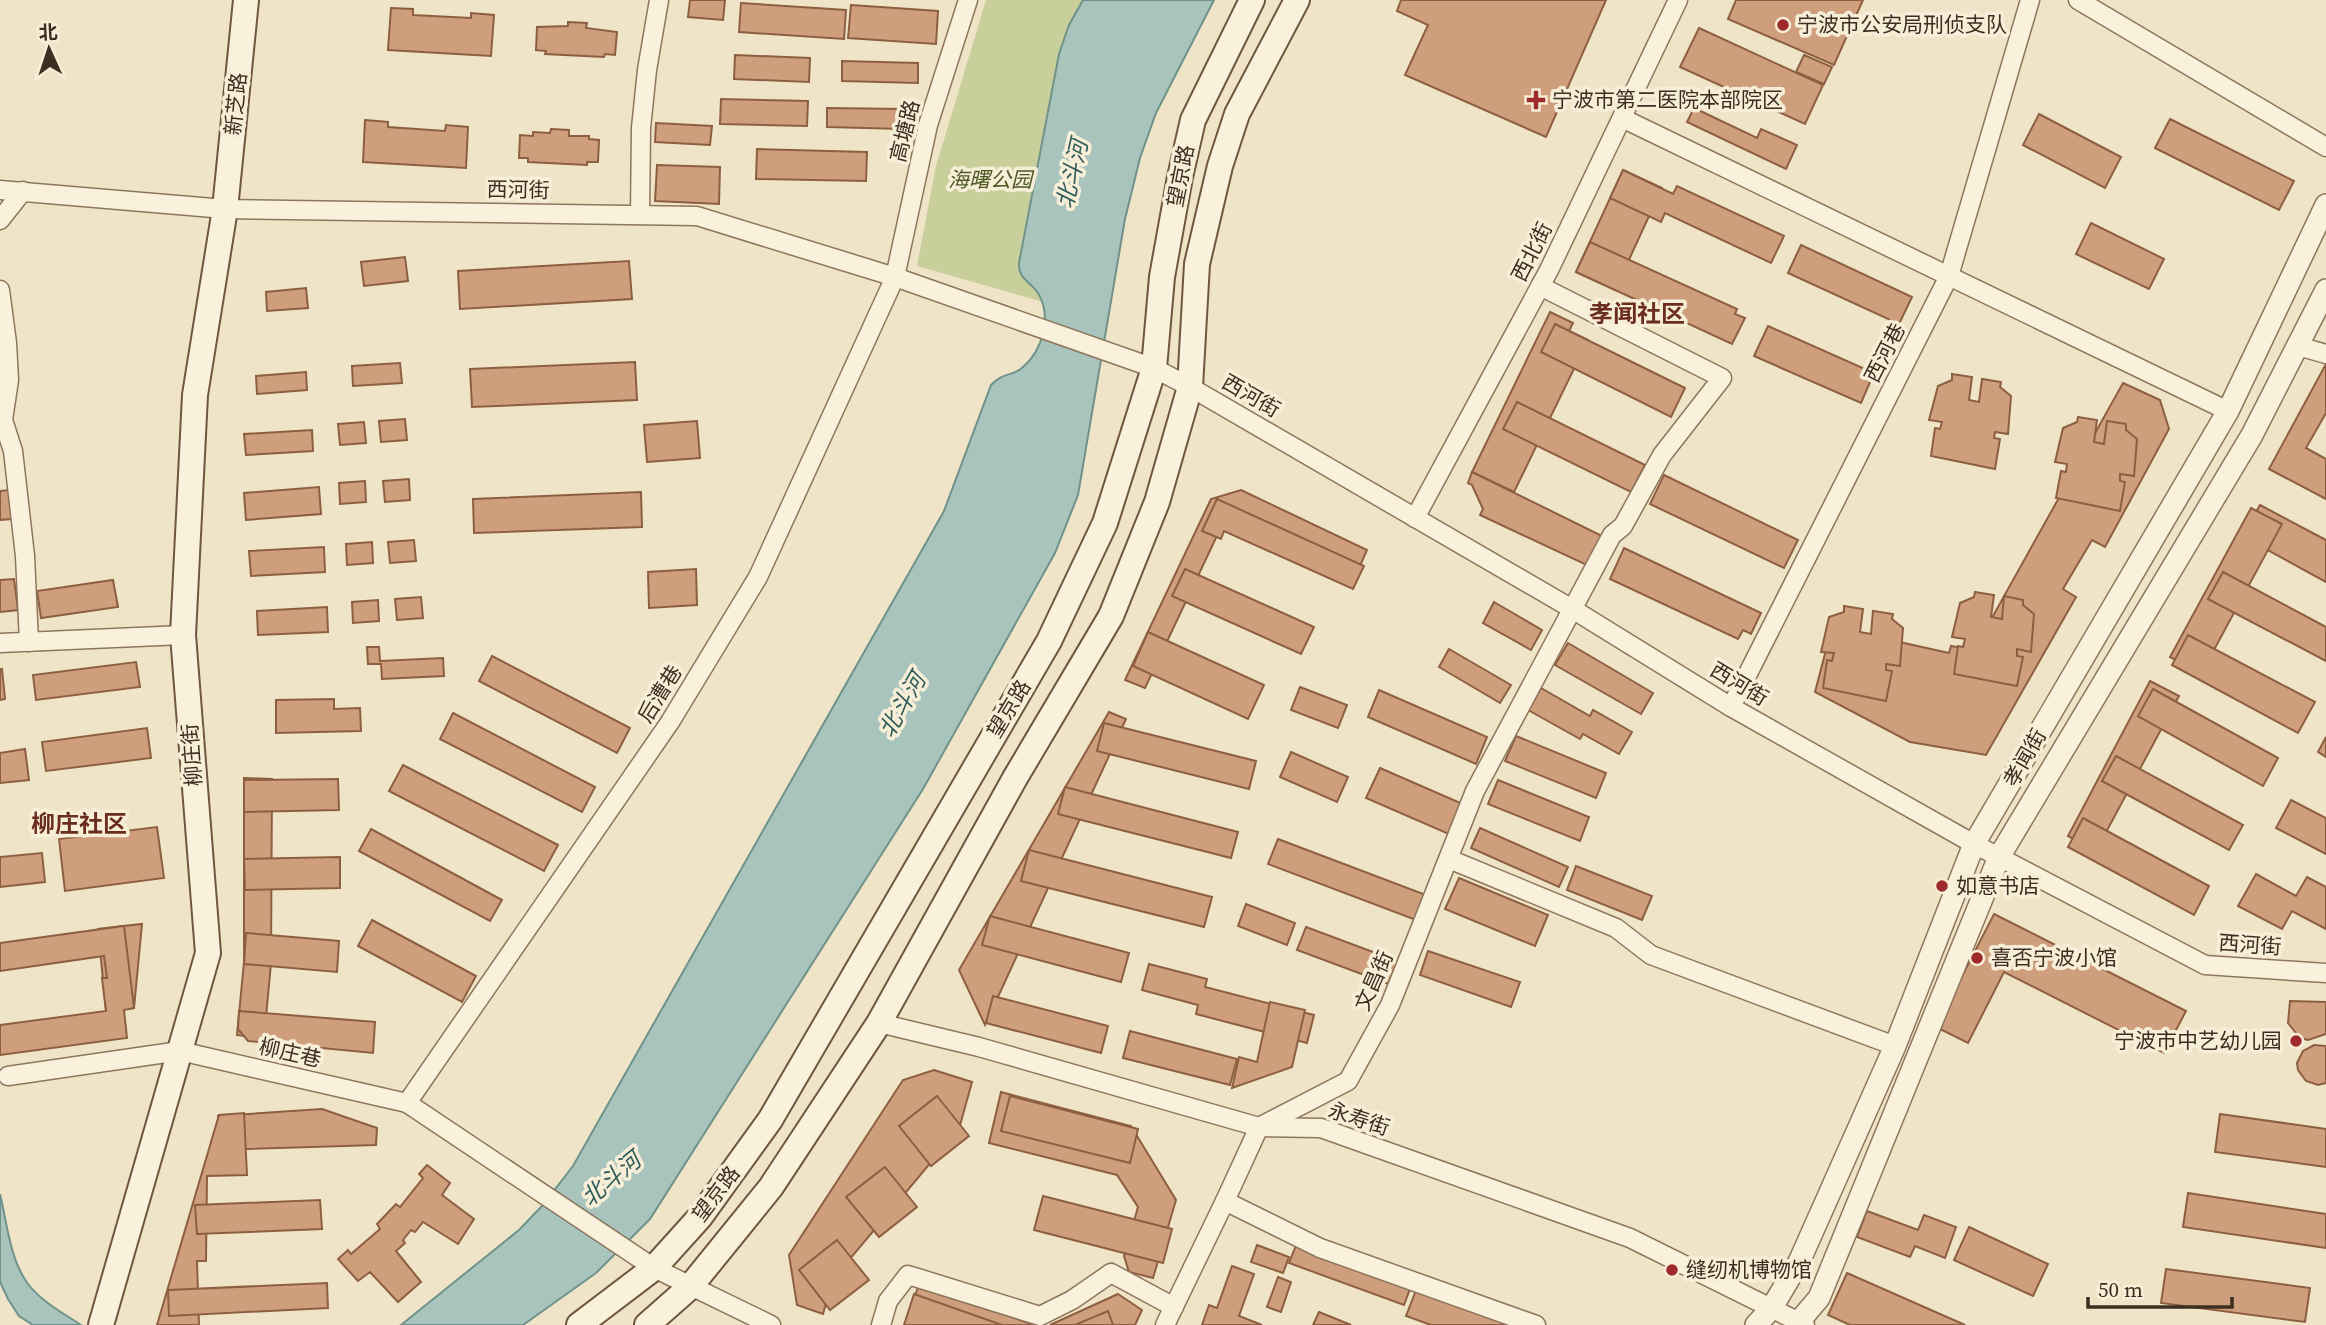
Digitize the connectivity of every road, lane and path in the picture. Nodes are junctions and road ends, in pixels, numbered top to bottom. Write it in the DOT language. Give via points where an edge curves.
graph roads {
  1 [pos="246,0"];
  2 [pos="659,0"];
  3 [pos="968,0"];
  4 [pos="1252,0"];
  5 [pos="1297,0"];
  6 [pos="1678,0"];
  7 [pos="2030,0"];
  8 [pos="2078,0"];
  9 [pos="1622,118"];
  10 [pos="2326,147"];
  11 [pos="0,190"];
  12 [pos="23,191"];
  13 [pos="2326,205"];
  14 [pos="225,209"];
  15 [pos="640,215"];
  16 [pos="0,220"];
  17 [pos="1949,276"];
  18 [pos="895,277"];
  19 [pos="1540,286"];
  20 [pos="0,290"];
  21 [pos="2326,290"];
  22 [pos="2298,346"];
  23 [pos="2326,354"];
  24 [pos="1154,368"];
  25 [pos="1190,387"];
  26 [pos="2228,411"];
  27 [pos="1415,518"];
  28 [pos="1574,610"];
  29 [pos="183,635"];
  30 [pos="29,642"];
  31 [pos="0,643"];
  32 [pos="1731,707"];
  33 [pos="1974,844"];
  34 [pos="1999,857"];
  35 [pos="1449,859"];
  36 [pos="2326,973"];
  37 [pos="879,1023"];
  38 [pos="1895,1046"];
  39 [pos="180,1051"];
  40 [pos="8,1076"];
  41 [pos="407,1103"];
  42 [pos="1259,1127"];
  43 [pos="1225,1201"];
  44 [pos="654,1268"];
  45 [pos="690,1287"];
  46 [pos="1174,1307"];
  47 [pos="1771,1309"];
  48 [pos="1800,1324"];
  49 [pos="101,1325"];
  50 [pos="579,1325"];
  51 [pos="648,1325"];
  52 [pos="771,1325"];
  53 [pos="881,1325"];
  54 [pos="1165,1325"];
  55 [pos="1536,1325"];
  56 [pos="1756,1325"];
  1 -- 14 [label="main road, 新芝路"];
  2 -- 15 [label="street" via="641,128"];
  3 -- 18 [label="street, 高塘路" via="928,125"];
  4 -- 24 [label="main road, 望京路" via="1193,120 1162,277"];
  5 -- 25 [label="main road, 望京路" via="1237,114 1220,166 1197,264"];
  6 -- 9 [label="street, 西北街"];
  7 -- 17 [label="street, 西河巷"];
  8 -- 10 [label="street"];
  9 -- 17 [label="street"];
  9 -- 19 [label="street, 西北街"];
  11 -- 12 [label="street, 西河街"];
  12 -- 14 [label="street, 西河街"];
  12 -- 16 [label="street"];
  13 -- 26 [label="street, 孝闻街"];
  14 -- 15 [label="street, 西河街"];
  14 -- 29 [label="main road, 柳庄街" via="195,395"];
  15 -- 18 [label="street, 西河街" via="697,216"];
  17 -- 26 [label="street"];
  17 -- 32 [label="street, 西河巷"];
  18 -- 24 [label="street, 西河街"];
  18 -- 41 [label="street, 后漕巷" via="758,577 670,722"];
  19 -- 27 [label="street, 西北街"];
  19 -- 28 [label="street, 文昌街" via="1722,378 1662,454"];
  20 -- 30 [label="street" via="9,380 3,420 15,464"];
  21 -- 22 [label="street, 孝闻街"];
  22 -- 23 [label="street"];
  22 -- 34 [label="street, 孝闻街" via="2252,435"];
  24 -- 25 [label="street, 西河街"];
  24 -- 44 [label="main road, 望京路" via="1105,523 1049,641 770,1120 701,1217"];
  25 -- 27 [label="street, 西河街"];
  25 -- 37 [label="main road, 望京路" via="1157,502 1111,615"];
  26 -- 33 [label="street, 孝闻街"];
  27 -- 28 [label="street, 西河街"];
  28 -- 32 [label="street, 西河街"];
  28 -- 35 [label="street, 文昌街" via="1475,791"];
  29 -- 30 [label="street"];
  29 -- 39 [label="main road, 柳庄街" via="208,953"];
  30 -- 31 [label="street"];
  32 -- 33 [label="street, 西河街"];
  33 -- 34 [label="street, 西河街"];
  33 -- 38 [label="street, 孝闻街"];
  34 -- 36 [label="street, 西河街" via="2206,965"];
  34 -- 48 [label="street, 孝闻街" via="1819,1297"];
  35 -- 38 [label="street" via="1616,928 1651,955"];
  35 -- 42 [label="street, 文昌街" via="1390,1005 1348,1081"];
  37 -- 42 [label="street, 永寿街"];
  37 -- 45 [label="main road, 望京路" via="771,1187"];
  38 -- 47 [label="street, 孝闻街" via="1798,1262"];
  39 -- 40 [label="street, 柳庄巷"];
  39 -- 41 [label="street, 柳庄巷"];
  39 -- 49 [label="main road, 柳庄街"];
  41 -- 44 [label="street, 柳庄巷"];
  42 -- 43 [label="street"];
  42 -- 47 [label="street, 永寿街" via="1321,1128 1347,1137 1630,1238"];
  43 -- 46 [label="street"];
  43 -- 55 [label="street" via="1320,1248"];
  44 -- 45 [label="street, 柳庄巷"];
  44 -- 50 [label="main road, 望京路"];
  45 -- 51 [label="main road, 望京路"];
  45 -- 52 [label="street, 柳庄巷"];
  46 -- 53 [label="street" via="1111,1273 1041,1316 908,1275 888,1301"];
  46 -- 54 [label="street"];
  47 -- 48 [label="street, 永寿街"];
  47 -- 56 [label="street, 孝闻街"];
}
